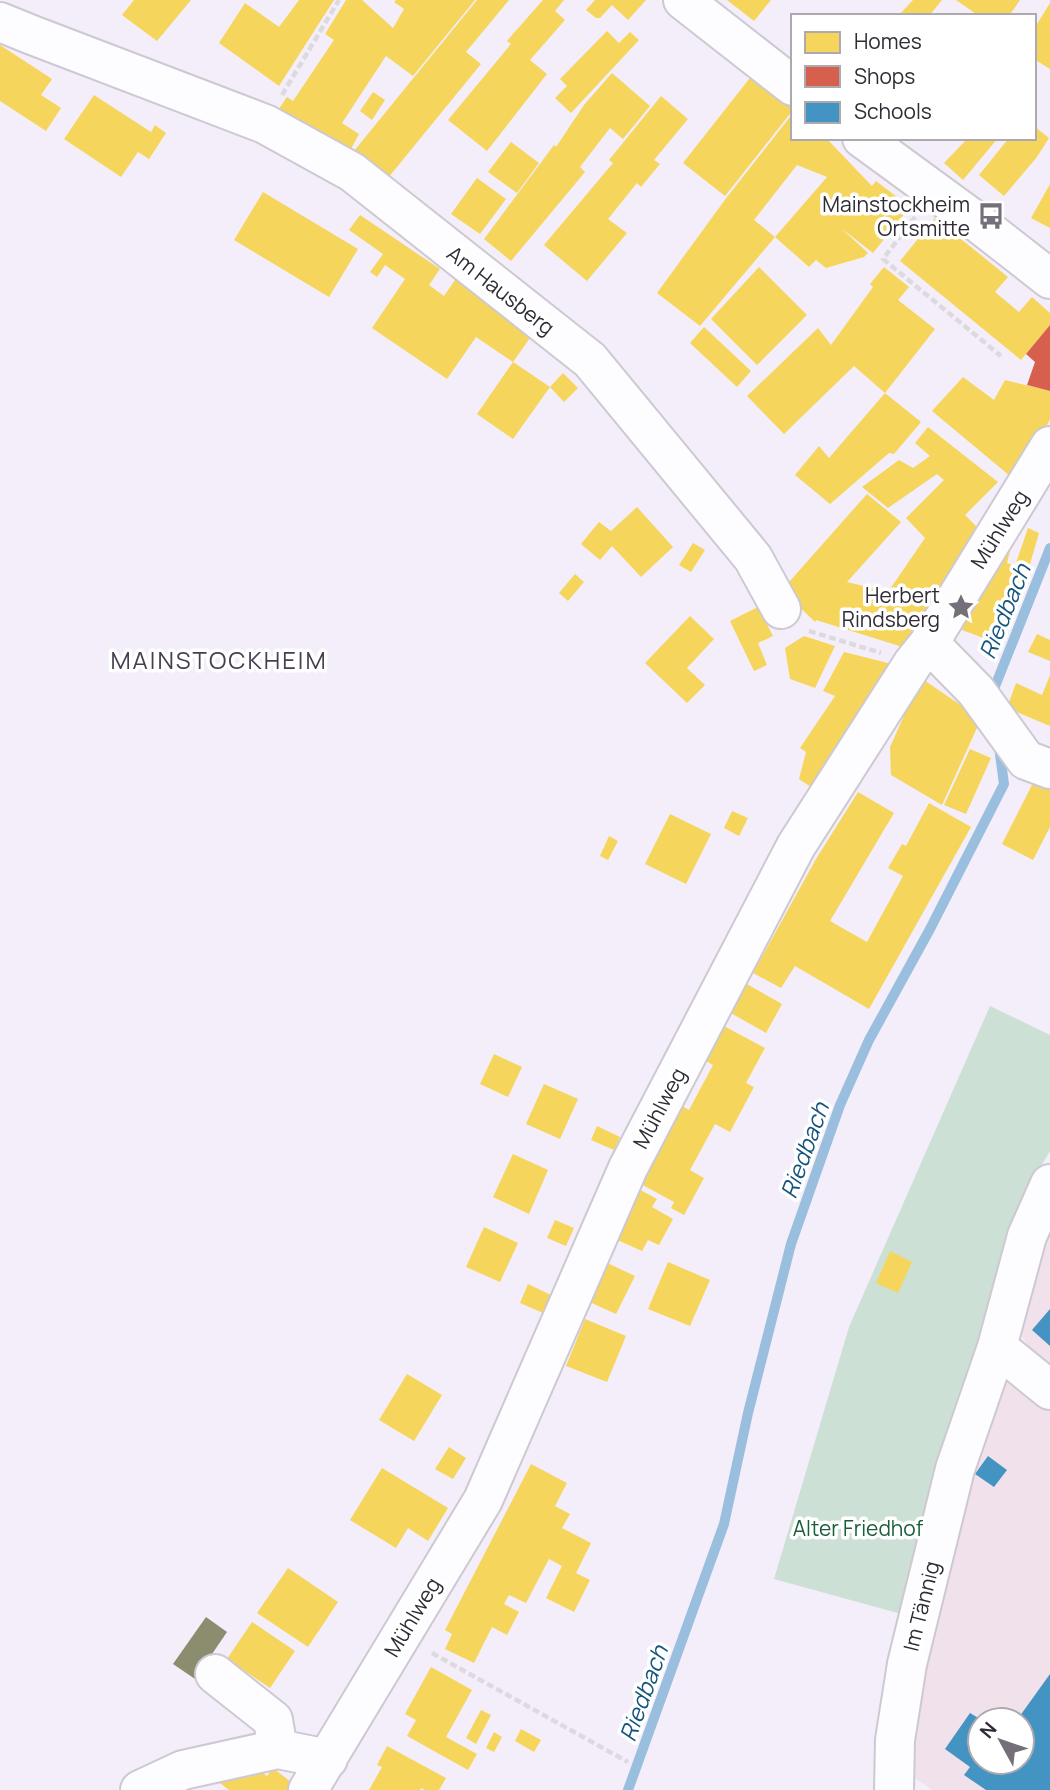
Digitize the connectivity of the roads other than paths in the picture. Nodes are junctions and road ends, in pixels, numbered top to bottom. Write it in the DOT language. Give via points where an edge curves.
graph roads {
  1 [pos="683,0"];
  2 [pos="0,22"];
  3 [pos="791,84"];
  4 [pos="865,140"];
  5 [pos="1050,279"];
  6 [pos="1050,446"];
  7 [pos="781,609"];
  8 [pos="921,653"];
  9 [pos="1038,765"];
  10 [pos="1050,1184"];
  11 [pos="997,1347"];
  12 [pos="1050,1390"];
  13 [pos="215,1674"];
  14 [pos="278,1749"];
  15 [pos="318,1774"];
  16 [pos="140,1790"];
  17 [pos="894,1790"];
  1 -- 3 [label="street"];
  2 -- 7 [label="street, Am Hausberg" via="265,124 352,172 590,360 753,558"];
  4 -- 5 [label="street"];
  6 -- 8 [label="street, Mühlweg"];
  8 -- 9 [label="street" via="976,691"];
  8 -- 15 [label="street, Mühlweg" via="796,846 628,1168 482,1500"];
  10 -- 11 [label="street, Im Tännig" via="1027,1236"];
  11 -- 12 [label="street"];
  11 -- 17 [label="street, Im Tännig" via="955,1469 907,1664 895,1740"];
  13 -- 14 [label="street" via="273,1720"];
  14 -- 15 [label="street"];
  14 -- 16 [label="street" via="183,1770"];
}
